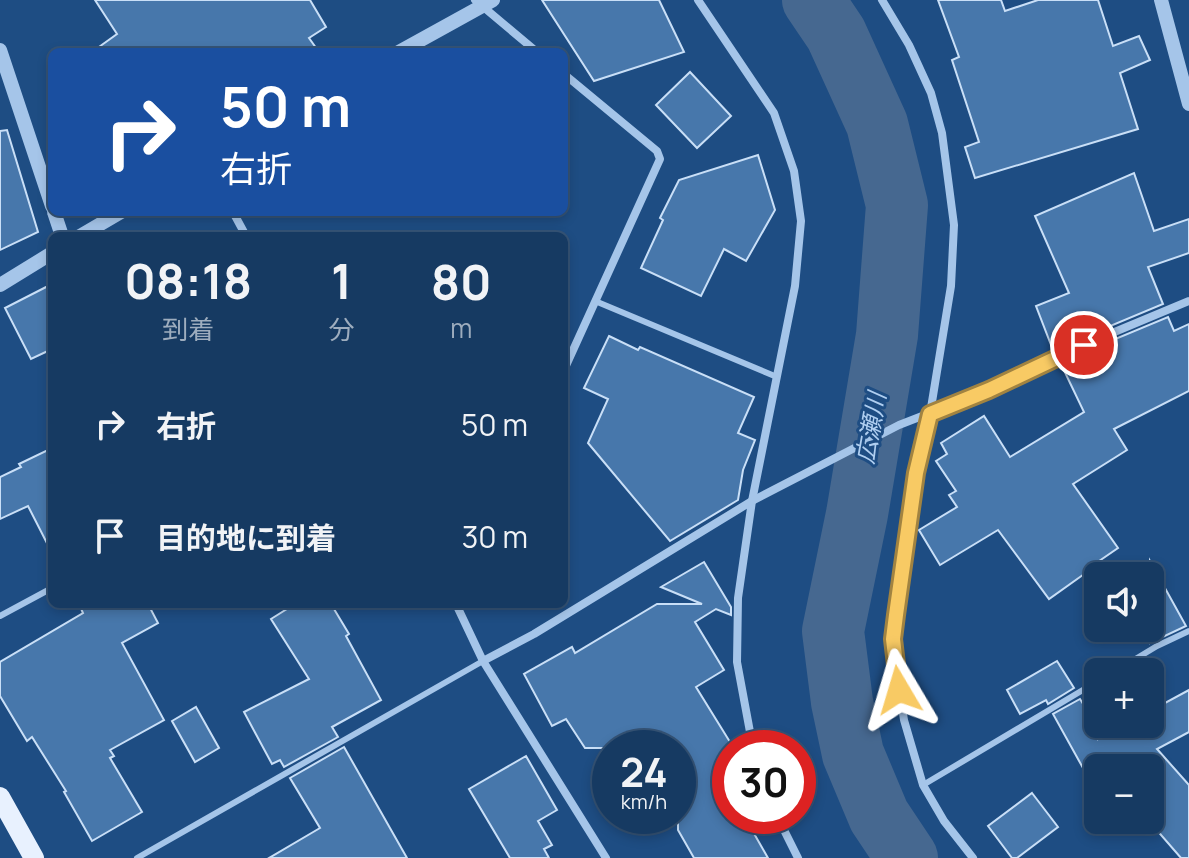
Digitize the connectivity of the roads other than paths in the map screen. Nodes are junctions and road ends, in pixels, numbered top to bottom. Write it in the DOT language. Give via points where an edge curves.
graph roads {
  1 [pos="698,0"];
  2 [pos="882,0"];
  3 [pos="1161,0"];
  4 [pos="483,2"];
  5 [pos="406,48"];
  6 [pos="533,48"];
  7 [pos="0,50"];
  8 [pos="568,77"];
  9 [pos="1189,104"];
  10 [pos="48,194"];
  11 [pos="114,216"];
  12 [pos="87,232"];
  13 [pos="48,255"];
  14 [pos="0,285"];
  15 [pos="595,301"];
  16 [pos="1189,301"];
  17 [pos="568,361"];
  18 [pos="777,377"];
  19 [pos="930,414"];
  20 [pos="752,501"];
  21 [pos="48,590"];
  22 [pos="458,608"];
  23 [pos="0,616"];
  24 [pos="1189,631"];
  25 [pos="1137,658"];
  26 [pos="483,661"];
  27 [pos="1084,689"];
  28 [pos="750,730"];
  29 [pos="923,785"];
  30 [pos="0,797"];
  31 [pos="786,834"];
  32 [pos="34,858"];
  33 [pos="137,858"];
  34 [pos="606,858"];
  35 [pos="798,858"];
  36 [pos="973,858"];
  1 -- 18 [label="street" via="774,113 794,171 801,221"];
  2 -- 19 [label="street" via="931,93 948,169 954,225 951,286"];
  3 -- 9 [label="street"];
  4 -- 5 [label="street"];
  4 -- 6 [label="street"];
  7 -- 10 [label="street"];
  8 -- 15 [label="street" via="660,159"];
  11 -- 12 [label="street"];
  13 -- 14 [label="street"];
  15 -- 17 [label="street"];
  15 -- 18 [label="lane"];
  16 -- 19 [label="street"];
  18 -- 20 [label="street"];
  19 -- 20 [label="street"];
  19 -- 29 [label="street" via="916,473 893,639 904,720"];
  20 -- 26 [label="street"];
  20 -- 28 [label="street" via="738,598 737,662"];
  21 -- 23 [label="lane"];
  22 -- 26 [label="street"];
  24 -- 25 [label="lane"];
  26 -- 33 [label="lane"];
  26 -- 34 [label="street"];
  27 -- 29 [label="lane"];
  29 -- 36 [label="street"];
  30 -- 32 [label="main road"];
  31 -- 35 [label="street"];
}
